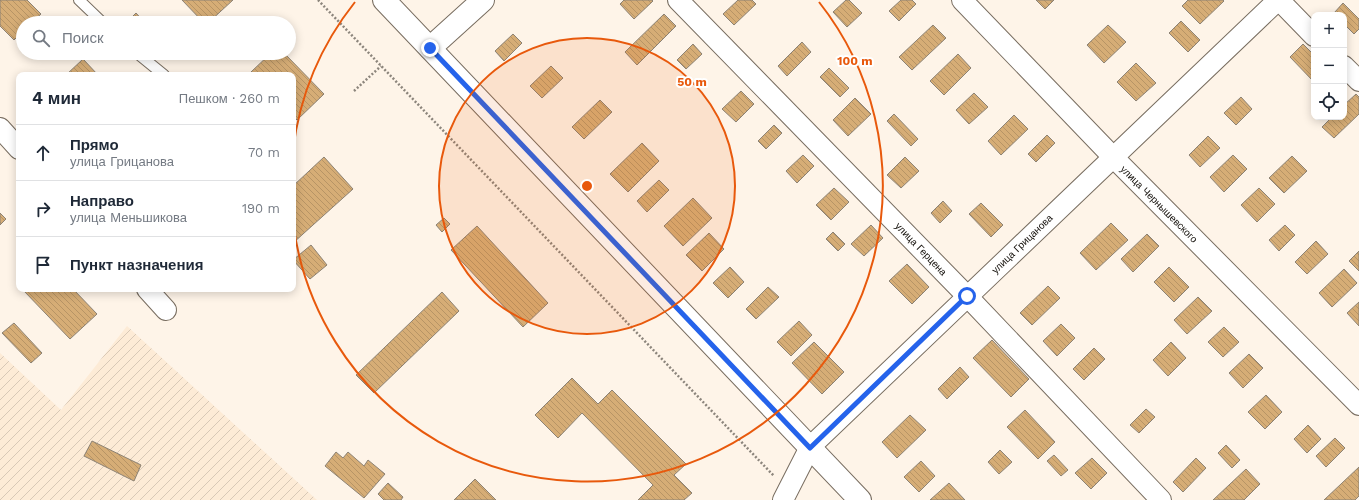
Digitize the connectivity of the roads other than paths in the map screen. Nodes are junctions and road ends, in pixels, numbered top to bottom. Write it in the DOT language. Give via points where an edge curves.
graph roads {
  1 [pos="79,0"];
  2 [pos="384,0"];
  3 [pos="483,0"];
  4 [pos="678,0"];
  5 [pos="962,0"];
  6 [pos="1278,0"];
  7 [pos="96,16"];
  8 [pos="1311,33"];
  9 [pos="430,48"];
  10 [pos="146,60"];
  11 [pos="1347,69"];
  12 [pos="160,72"];
  13 [pos="1359,81"];
  14 [pos="0,128"];
  15 [pos="16,146"];
  16 [pos="1113,158"];
  17 [pos="150,292"];
  18 [pos="967,296"];
  19 [pos="166,310"];
  20 [pos="1359,405"];
  21 [pos="810,448"];
  22 [pos="786,495"];
  23 [pos="860,500"];
  24 [pos="1161,500"];
  1 -- 7 [label="lane"];
  2 -- 9 [label="main road"];
  3 -- 9 [label="main road"];
  4 -- 18 [label="street, улица Герцена"];
  5 -- 16 [label="street, улица Чернышевского"];
  6 -- 8 [label="street"];
  6 -- 16 [label="street, улица Грицанова"];
  9 -- 21 [label="main road"];
  10 -- 12 [label="lane"];
  11 -- 13 [label="street"];
  14 -- 15 [label="street"];
  16 -- 18 [label="street, улица Грицанова"];
  16 -- 20 [label="street, улица Чернышевского"];
  17 -- 19 [label="street"];
  18 -- 21 [label="street, улица Грицанова"];
  18 -- 24 [label="street, улица Герцена"];
  21 -- 22 [label="street, улица Грицанова"];
  21 -- 23 [label="main road"];
}
